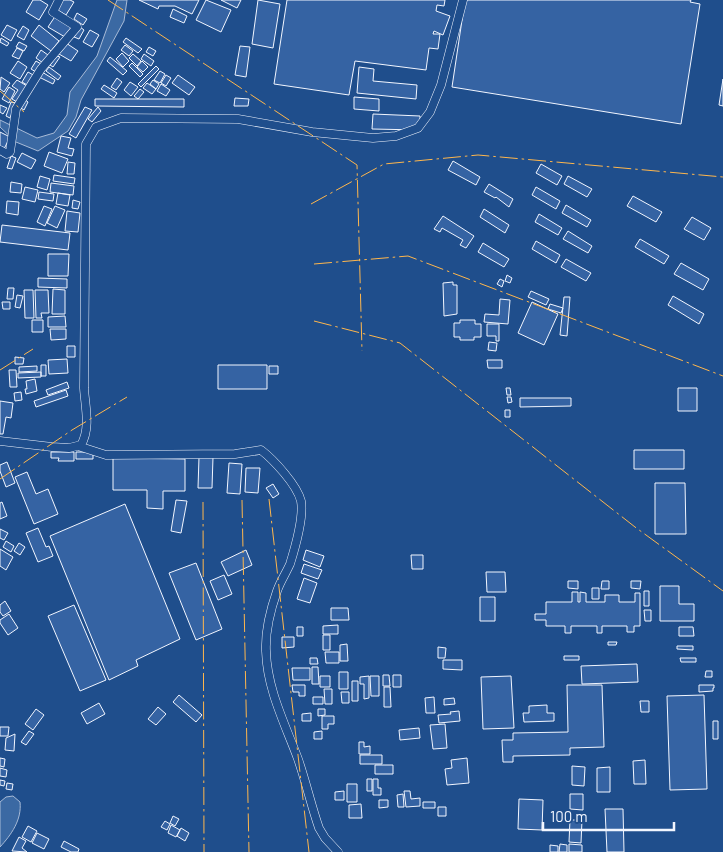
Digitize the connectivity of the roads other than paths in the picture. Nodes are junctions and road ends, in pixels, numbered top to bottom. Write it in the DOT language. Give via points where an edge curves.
graph roads {
  1 [pos="59,0"];
  2 [pos="463,0"];
  3 [pos="0,150"];
  4 [pos="0,441"];
  5 [pos="78,446"];
  6 [pos="338,852"];
  1 -- 3 [label="street" via="53,12 77,27 41,69 16,109 10,152 7,154"];
  2 -- 5 [label="street" via="441,85 430,112 418,128 396,136 373,138 312,132 238,118 121,118 96,128 86,144 86,424 85,438"];
  4 -- 5 [label="street" via="52,447"];
  5 -- 6 [label="street" via="106,454 236,454 261,450 290,482 301,502 300,520 289,564 277,590 266,629 266,652 278,710 315,816 325,838"];
}
